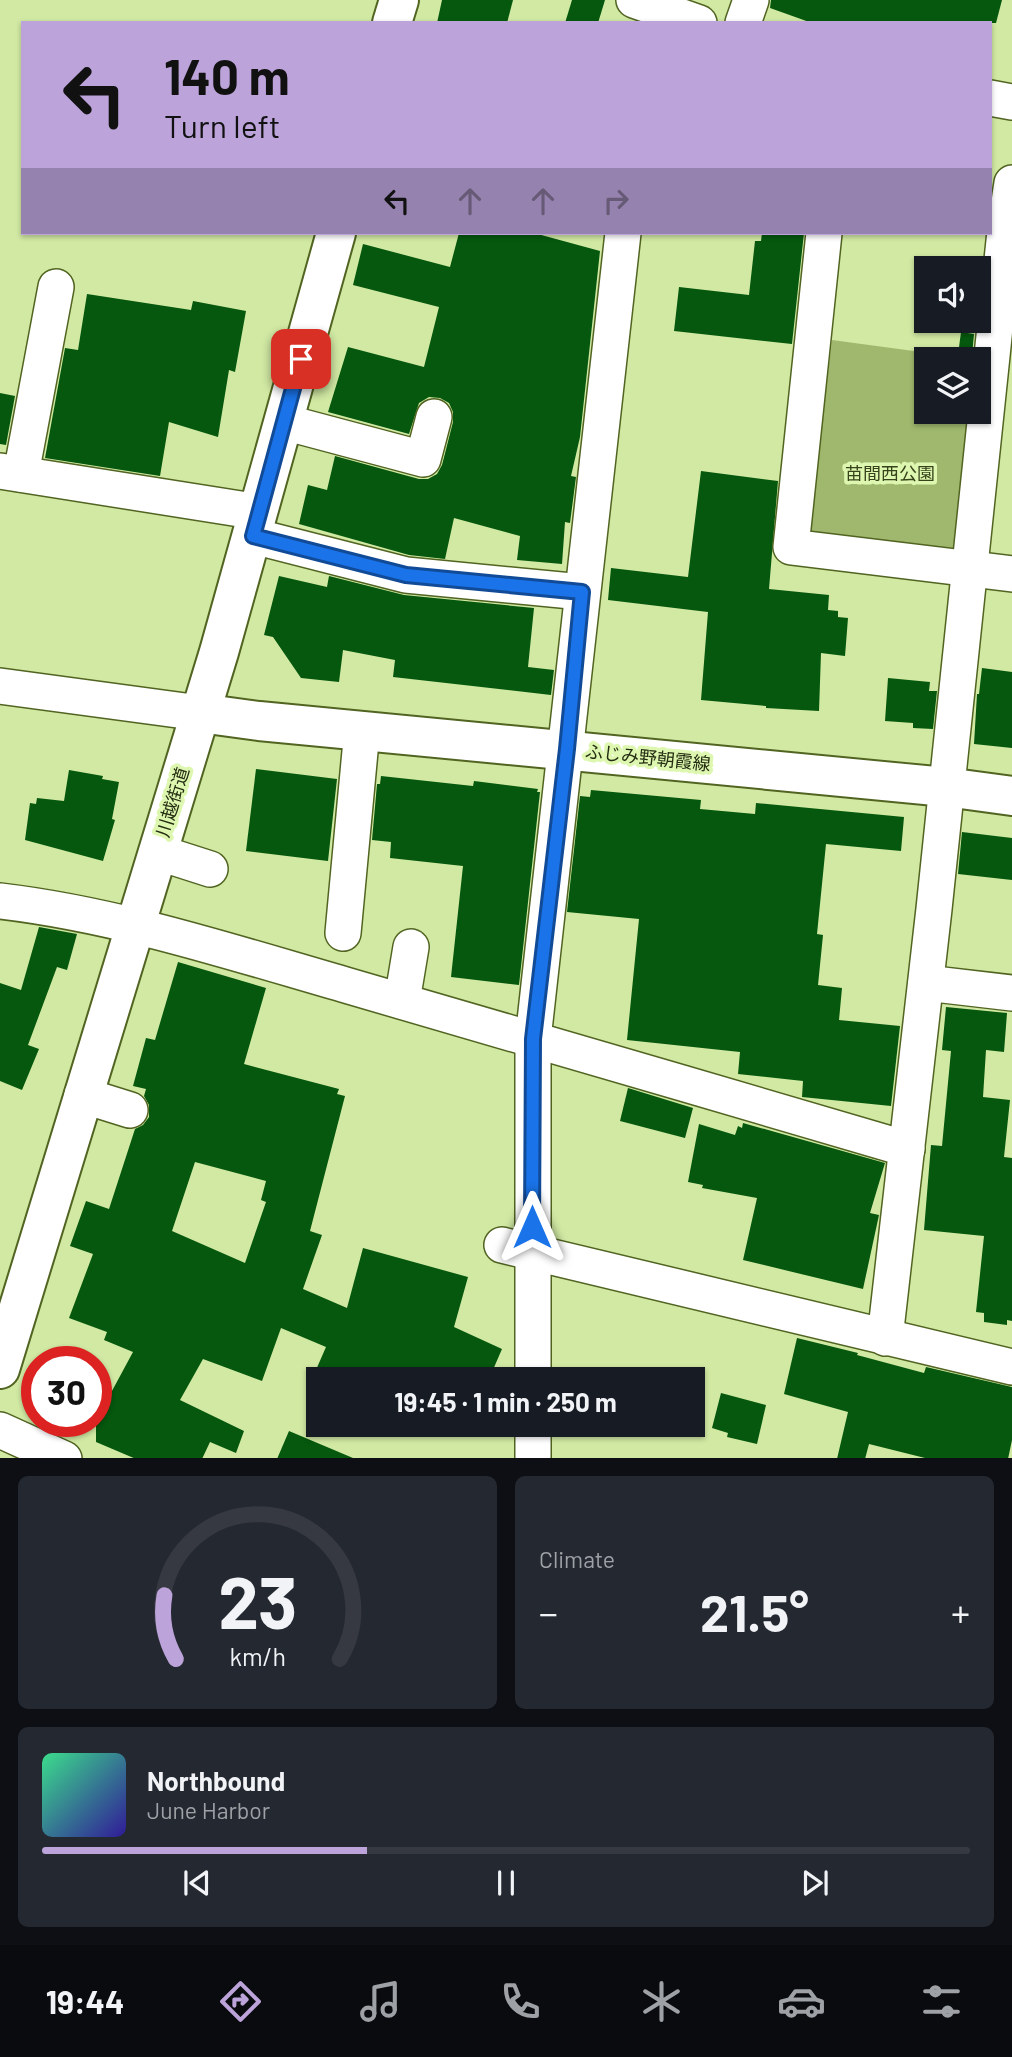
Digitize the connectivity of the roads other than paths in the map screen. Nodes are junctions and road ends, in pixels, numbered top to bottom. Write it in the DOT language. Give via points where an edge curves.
graph roads {
  1 [pos="399,0"];
  2 [pos="634,0"];
  3 [pos="751,0"];
  4 [pos="677,19"];
  5 [pos="394,21"];
  6 [pos="744,21"];
  7 [pos="992,98"];
  8 [pos="1012,102"];
  9 [pos="1012,183"];
  10 [pos="998,221"];
  11 [pos="334,235"];
  12 [pos="623,235"];
  13 [pos="824,235"];
  14 [pos="56,287"];
  15 [pos="434,417"];
  16 [pos="284,422"];
  17 [pos="10,472"];
  18 [pos="256,524"];
  19 [pos="970,570"];
  20 [pos="1012,574"];
  21 [pos="582,592"];
  22 [pos="0,685"];
  23 [pos="200,713"];
  24 [pos="362,730"];
  25 [pos="567,749"];
  26 [pos="946,787"];
  27 [pos="1012,796"];
  28 [pos="157,852"];
  29 [pos="210,869"];
  30 [pos="0,901"];
  31 [pos="134,925"];
  32 [pos="343,933"];
  33 [pos="411,947"];
  34 [pos="918,976"];
  35 [pos="1012,993"];
  36 [pos="402,1001"];
  37 [pos="533,1039"];
  38 [pos="82,1095"];
  39 [pos="130,1110"];
  40 [pos="907,1149"];
  41 [pos="517,1249"];
  42 [pos="8,1315"];
  43 [pos="885,1338"];
  44 [pos="532,1367"];
  45 [pos="1012,1367"];
  46 [pos="0,1369"];
  47 [pos="0,1430"];
  48 [pos="64,1458"];
  1 -- 5 [label="main road"];
  2 -- 4 [label="street"];
  3 -- 6 [label="street"];
  7 -- 8 [label="street"];
  9 -- 10 [label="street"];
  10 -- 19 [label="street"];
  11 -- 16 [label="main road, 川越街道"];
  12 -- 21 [label="street"];
  13 -- 19 [label="street" via="791,547"];
  14 -- 17 [label="street"];
  15 -- 16 [label="street" via="423,458"];
  16 -- 18 [label="main road, 川越街道"];
  17 -- 18 [label="street"];
  18 -- 21 [label="street" via="406,575"];
  18 -- 23 [label="main road, 川越街道"];
  19 -- 20 [label="street"];
  19 -- 26 [label="street"];
  21 -- 25 [label="street"];
  22 -- 23 [label="street"];
  23 -- 24 [label="main road, ふじみ野朝霞線"];
  23 -- 28 [label="main road, 川越街道"];
  24 -- 25 [label="main road, ふじみ野朝霞線"];
  24 -- 32 [label="street"];
  25 -- 26 [label="main road, ふじみ野朝霞線"];
  25 -- 37 [label="street"];
  26 -- 27 [label="main road, ふじみ野朝霞線"];
  26 -- 34 [label="street" via="924,907"];
  28 -- 29 [label="street"];
  28 -- 31 [label="main road, 川越街道"];
  30 -- 31 [label="street"];
  31 -- 36 [label="street"];
  31 -- 38 [label="main road, 川越街道"];
  33 -- 36 [label="street"];
  34 -- 35 [label="street"];
  34 -- 40 [label="street"];
  36 -- 37 [label="street"];
  37 -- 40 [label="street"];
  37 -- 41 [label="street" via="522,1092 523,1174"];
  38 -- 39 [label="street"];
  38 -- 42 [label="main road, 川越街道"];
  40 -- 43 [label="street"];
  41 -- 43 [label="street"];
  41 -- 44 [label="street"];
  42 -- 46 [label="main road, 川越街道"];
  43 -- 45 [label="street"];
  47 -- 48 [label="street"];
}
